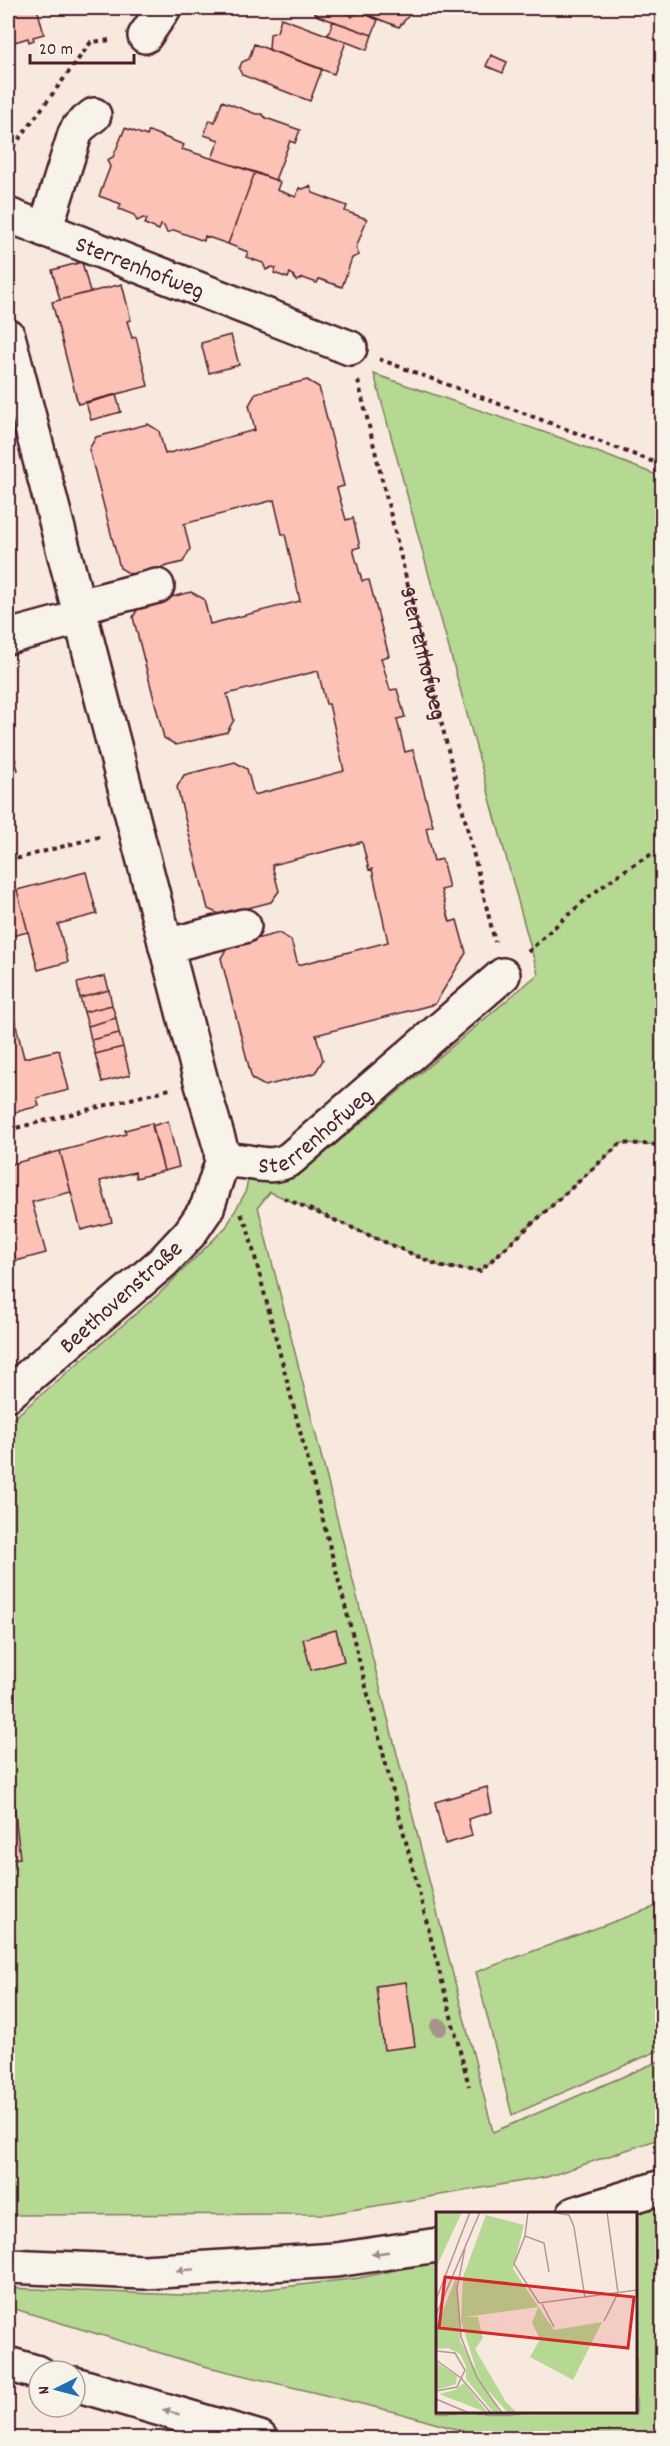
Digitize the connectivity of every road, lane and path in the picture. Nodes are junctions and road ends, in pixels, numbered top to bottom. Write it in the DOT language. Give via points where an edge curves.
graph roads {
  1 [pos="164,8"];
  2 [pos="145,36"];
  3 [pos="94,115"];
  4 [pos="8,154"];
  5 [pos="8,215"];
  6 [pos="45,230"];
  7 [pos="8,336"];
  8 [pos="350,348"];
  9 [pos="663,465"];
  10 [pos="157,586"];
  11 [pos="80,612"];
  12 [pos="8,637"];
  13 [pos="135,826"];
  14 [pos="663,849"];
  15 [pos="8,861"];
  16 [pos="244,926"];
  17 [pos="166,945"];
  18 [pos="503,975"];
  19 [pos="201,1081"];
  20 [pos="8,1130"];
  21 [pos="663,1145"];
  22 [pos="219,1173"];
  23 [pos="281,1197"];
  24 [pos="8,1394"];
  25 [pos="469,2086"];
  26 [pos="663,2187"];
  27 [pos="581,2212"];
  28 [pos="436,2245"];
  29 [pos="8,2266"];
  30 [pos="8,2364"];
  31 [pos="27,2370"];
  32 [pos="87,2388"];
  33 [pos="260,2439"];
  1 -- 2 [label="main road"];
  2 -- 4 [label="path" via="91,42"];
  3 -- 6 [label="main road" via="75,134"];
  5 -- 6 [label="main road, Sterrenhofweg"];
  6 -- 8 [label="main road, Sterrenhofweg"];
  7 -- 11 [label="main road, Sterrenhofweg"];
  8 -- 9 [label="path"];
  8 -- 18 [label="path, Sterrenhofweg"];
  10 -- 11 [label="main road"];
  11 -- 12 [label="main road"];
  11 -- 13 [label="main road, Sterrenhofweg"];
  13 -- 15 [label="path"];
  13 -- 17 [label="main road, Sterrenhofweg"];
  14 -- 18 [label="path" via="641,859 564,918"];
  16 -- 17 [label="main road"];
  17 -- 19 [label="main road, Sterrenhofweg"];
  18 -- 22 [label="main road, Sterrenhofweg" via="280,1166 242,1161"];
  19 -- 20 [label="path"];
  19 -- 22 [label="main road, Sterrenhofweg" via="221,1149"];
  21 -- 23 [label="path" via="621,1143 480,1271 442,1267"];
  22 -- 24 [label="main road, Beethovenstraße" via="207,1208 163,1262"];
  22 -- 25 [label="path" via="248,1226"];
  26 -- 27 [label="main road"];
  28 -- 29 [label="main road, one-way" via="336,2260 144,2272"];
  30 -- 31 [label="main road"];
  33 -- 32 [label="main road, one-way"];
}
